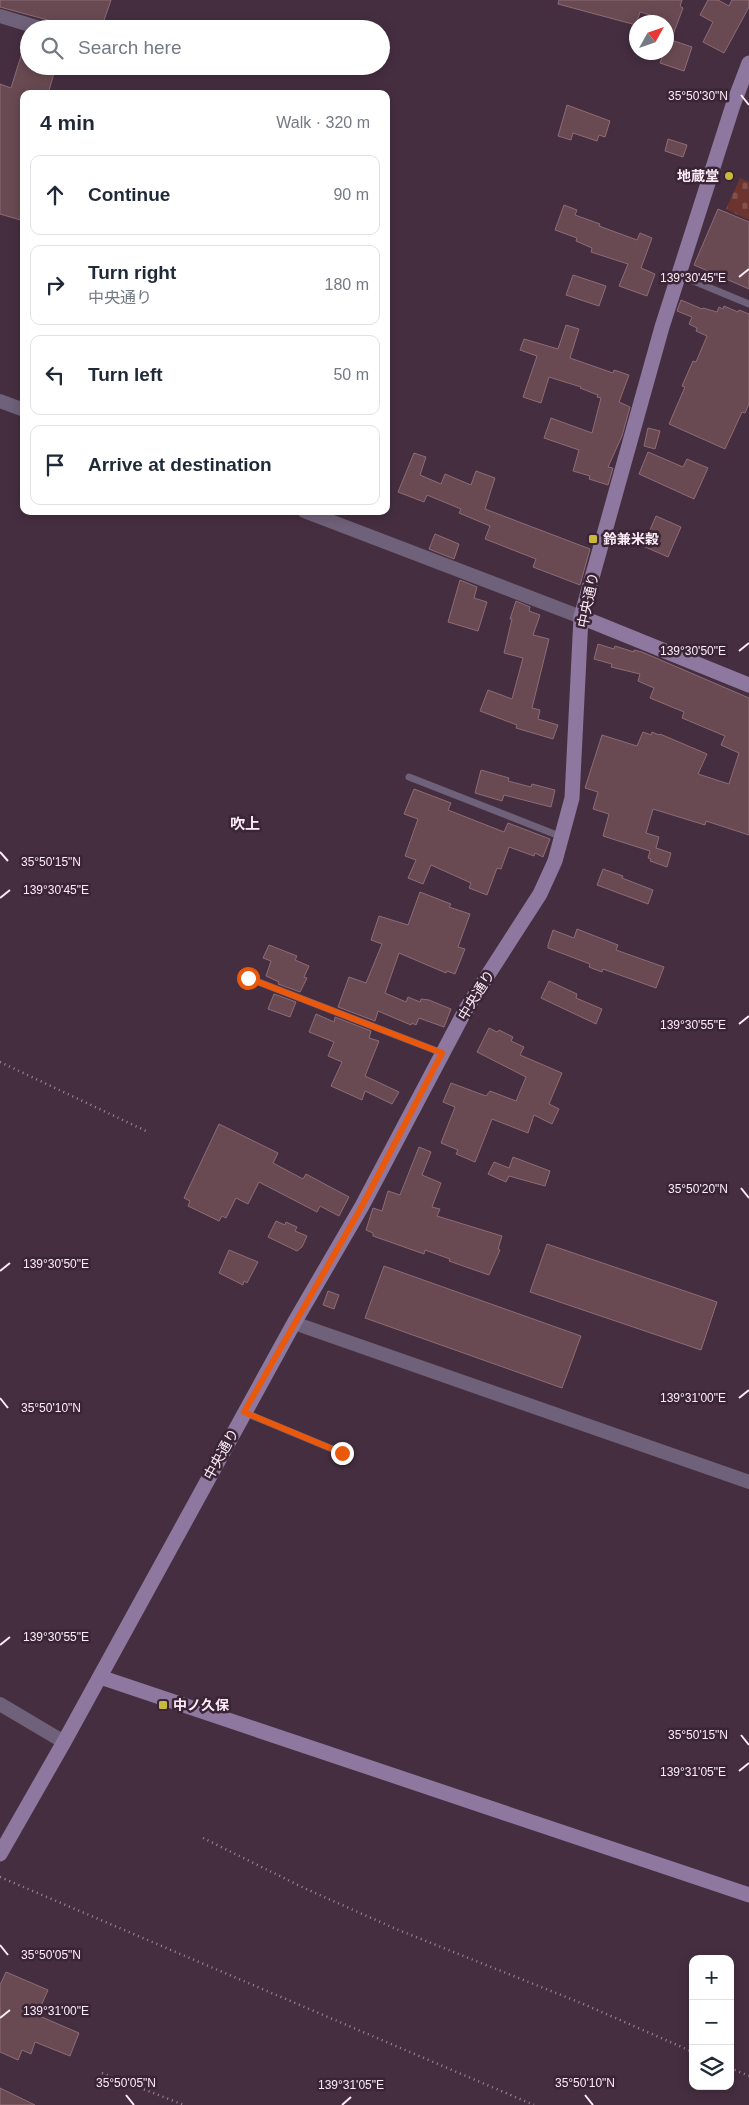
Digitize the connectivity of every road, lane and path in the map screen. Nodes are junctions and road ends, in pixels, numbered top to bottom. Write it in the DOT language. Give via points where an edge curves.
graph roads {
  1 [pos="0,16"];
  2 [pos="20,22"];
  3 [pos="749,63"];
  4 [pos="679,275"];
  5 [pos="749,304"];
  6 [pos="0,401"];
  7 [pos="20,408"];
  8 [pos="314,515"];
  9 [pos="581,618"];
  10 [pos="749,685"];
  11 [pos="409,777"];
  12 [pos="562,837"];
  13 [pos="248,978"];
  14 [pos="442,1053"];
  15 [pos="0,1062"];
  16 [pos="146,1131"];
  17 [pos="294,1322"];
  18 [pos="244,1412"];
  19 [pos="342,1453"];
  20 [pos="749,1482"];
  21 [pos="100,1677"];
  22 [pos="0,1704"];
  23 [pos="64,1742"];
  24 [pos="203,1838"];
  25 [pos="0,1854"];
  26 [pos="0,1877"];
  27 [pos="749,1895"];
  28 [pos="689,2050"];
  29 [pos="734,2070"];
  30 [pos="102,2073"];
  31 [pos="749,2076"];
  32 [pos="184,2105"];
  33 [pos="534,2105"];
  1 -- 2 [label="street"];
  3 -- 4 [label="street, 中央通り"];
  4 -- 5 [label="lane"];
  4 -- 9 [label="street, 中央通り"];
  6 -- 7 [label="street"];
  8 -- 9 [label="street"];
  9 -- 10 [label="street"];
  9 -- 12 [label="street, 中央通り" via="572,798"];
  11 -- 12 [label="lane"];
  12 -- 14 [label="street, 中央通り" via="540,894 466,1009"];
  13 -- 14 [label="lane"];
  14 -- 17 [label="street, 中央通り" via="366,1198"];
  15 -- 16 [label="path"];
  17 -- 18 [label="street, 中央通り"];
  17 -- 20 [label="street"];
  18 -- 19 [label="lane"];
  18 -- 21 [label="street, 中央通り"];
  21 -- 23 [label="street, 中央通り"];
  21 -- 27 [label="street"];
  22 -- 23 [label="street"];
  23 -- 25 [label="street, 中央通り"];
  24 -- 28 [label="path" via="387,1925"];
  26 -- 33 [label="path"];
  29 -- 31 [label="path"];
  30 -- 32 [label="path"];
}
